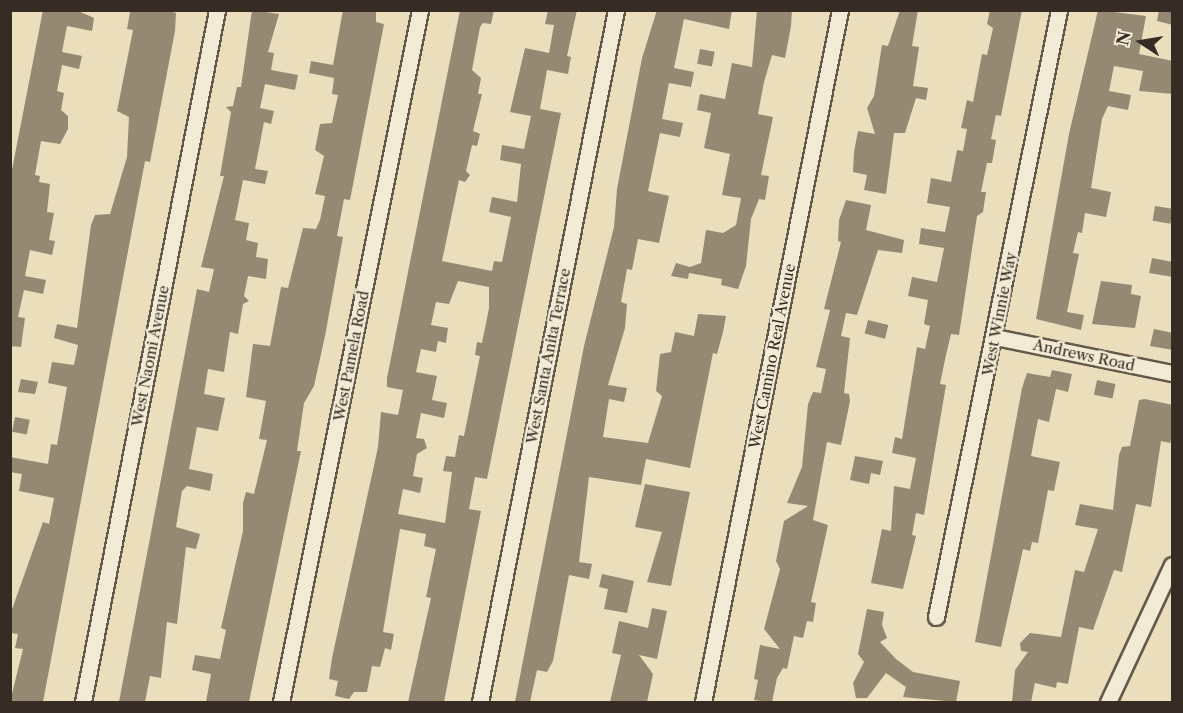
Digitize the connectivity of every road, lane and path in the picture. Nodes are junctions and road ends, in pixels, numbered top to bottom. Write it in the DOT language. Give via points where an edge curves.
graph roads {
  1 [pos="217,10"];
  2 [pos="420,10"];
  3 [pos="616,10"];
  4 [pos="840,10"];
  5 [pos="1059,10"];
  6 [pos="995,337"];
  7 [pos="1173,373"];
  8 [pos="1173,565"];
  9 [pos="936,617"];
  10 [pos="83,702"];
  11 [pos="281,702"];
  12 [pos="480,702"];
  13 [pos="704,702"];
  14 [pos="1108,702"];
  1 -- 10 [label="street, West Naomi Avenue"];
  2 -- 11 [label="street, West Pamela Road"];
  3 -- 12 [label="street, West Santa Anita Terrace"];
  4 -- 13 [label="street, West Camino Real Avenue"];
  5 -- 6 [label="street, West Winnie Way"];
  6 -- 7 [label="street, Andrews Road"];
  6 -- 9 [label="street, West Winnie Way"];
  8 -- 14 [label="street"];
}
